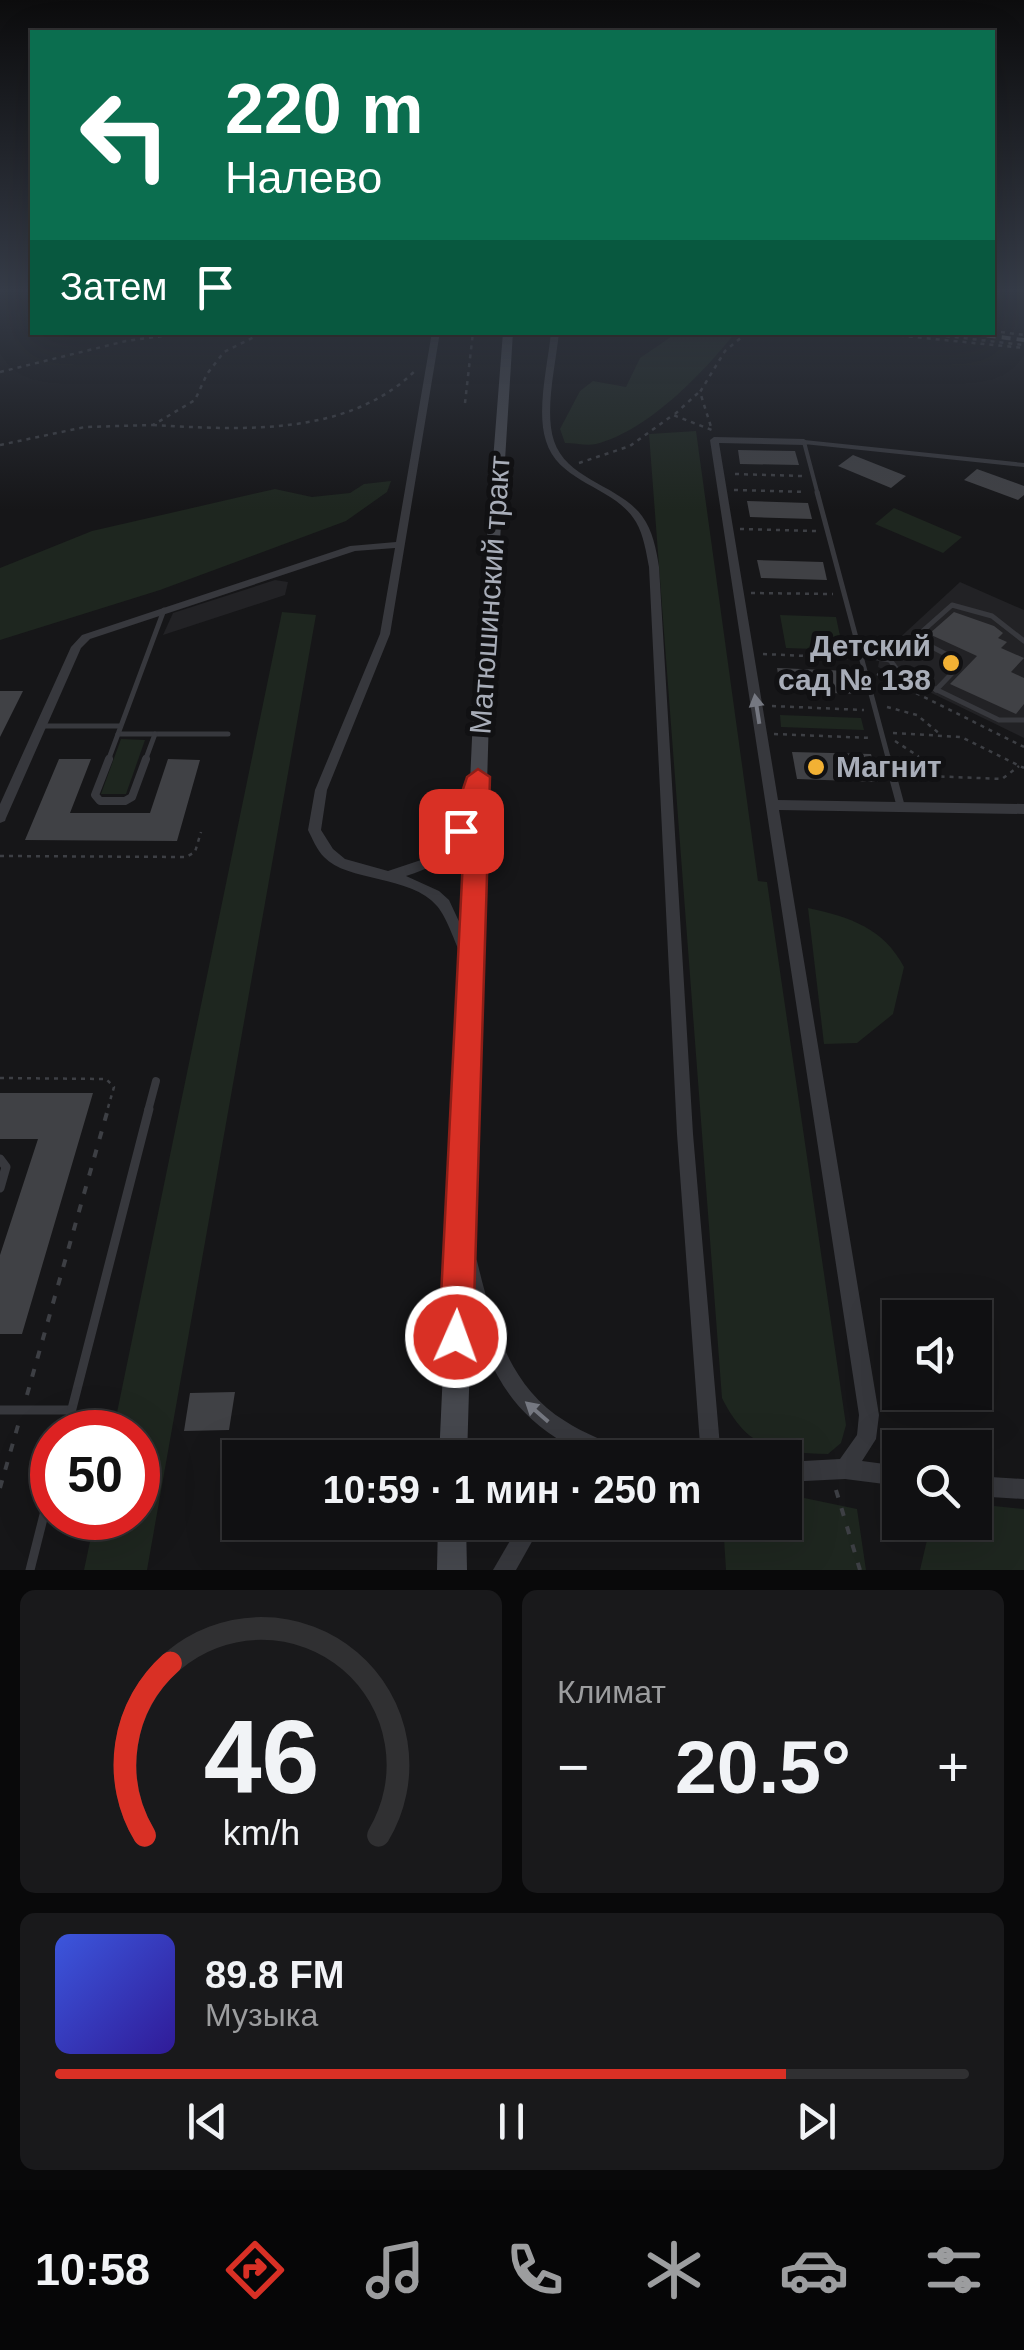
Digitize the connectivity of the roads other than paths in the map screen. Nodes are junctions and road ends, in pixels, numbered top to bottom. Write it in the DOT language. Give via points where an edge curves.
graph roads {
  1 [pos="431,363"];
  2 [pos="506,363"];
  3 [pos="553,363"];
  4 [pos="804,442"];
  5 [pos="1024,466"];
  6 [pos="400,545"];
  7 [pos="164,610"];
  8 [pos="914,637"];
  9 [pos="1024,641"];
  10 [pos="861,657"];
  11 [pos="890,660"];
  12 [pos="936,690"];
  13 [pos="1024,720"];
  14 [pos="41,726"];
  15 [pos="119,730"];
  16 [pos="154,734"];
  17 [pos="228,734"];
  18 [pos="478,777"];
  19 [pos="772,805"];
  20 [pos="901,807"];
  21 [pos="1024,808"];
  22 [pos="0,818"];
  23 [pos="389,876"];
  24 [pos="470,960"];
  25 [pos="156,1081"];
  26 [pos="0,1159"];
  27 [pos="0,1188"];
  28 [pos="460,1224"];
  29 [pos="0,1410"];
  30 [pos="30,1410"];
  31 [pos="72,1410"];
  32 [pos="454,1440"];
  33 [pos="580,1440"];
  34 [pos="710,1440"];
  35 [pos="838,1471"];
  36 [pos="802,1472"];
  37 [pos="882,1475"];
  38 [pos="992,1487"];
  39 [pos="1024,1489"];
  40 [pos="38,1540"];
  41 [pos="452,1540"];
  42 [pos="522,1540"];
  43 [pos="30,1570"];
  44 [pos="452,1570"];
  45 [pos="504,1570"];
  1 -- 6 [label="street"];
  2 -- 18 [label="main road, Матюшинский тракт"];
  3 -- 34 [label="street" via="548,437 568,466 634,512 654,567 685,1134"];
  4 -- 5 [label="lane"];
  4 -- 10 [label="lane"];
  19 -- 4 [label="street, one-way" via="714,440"];
  6 -- 7 [label="street" via="354,548"];
  6 -- 23 [label="street" via="385,634 314,814 314,830 328,853 355,870"];
  7 -- 14 [label="street" via="82,640"];
  7 -- 15 [label="lane"];
  8 -- 9 [label="lane" via="944,608 958,605 1010,626"];
  8 -- 11 [label="lane"];
  8 -- 12 [label="lane" via="957,660"];
  10 -- 11 [label="lane"];
  10 -- 20 [label="lane"];
  11 -- 12 [label="lane"];
  12 -- 13 [label="lane" via="998,720"];
  14 -- 15 [label="lane"];
  14 -- 22 [label="street"];
  15 -- 16 [label="lane"];
  15 -- 16 [label="lane" via="95,795 100,801 132,797"];
  16 -- 17 [label="lane"];
  18 -- 23 [label="street" via="452,845 430,864"];
  18 -- 24 [label="main road, Матюшинский тракт"];
  19 -- 20 [label="street"];
  19 -- 35 [label="street" via="870,1414 866,1439"];
  20 -- 21 [label="street"];
  23 -- 24 [label="street" via="444,904"];
  24 -- 28 [label="main road, Матюшинский тракт"];
  25 -- 31 [label="lane"];
  26 -- 27 [label="lane" via="6,1167"];
  28 -- 32 [label="main road, Матюшинский тракт"];
  33 -- 28 [label="street, one-way" via="542,1418 503,1374 484,1327"];
  29 -- 30 [label="lane"];
  35 -- 36 [label="street"];
  35 -- 37 [label="street"];
  38 -- 39 [label="street"];
  40 -- 43 [label="lane"];
  41 -- 44 [label="main road"];
  42 -- 45 [label="street"];
}
